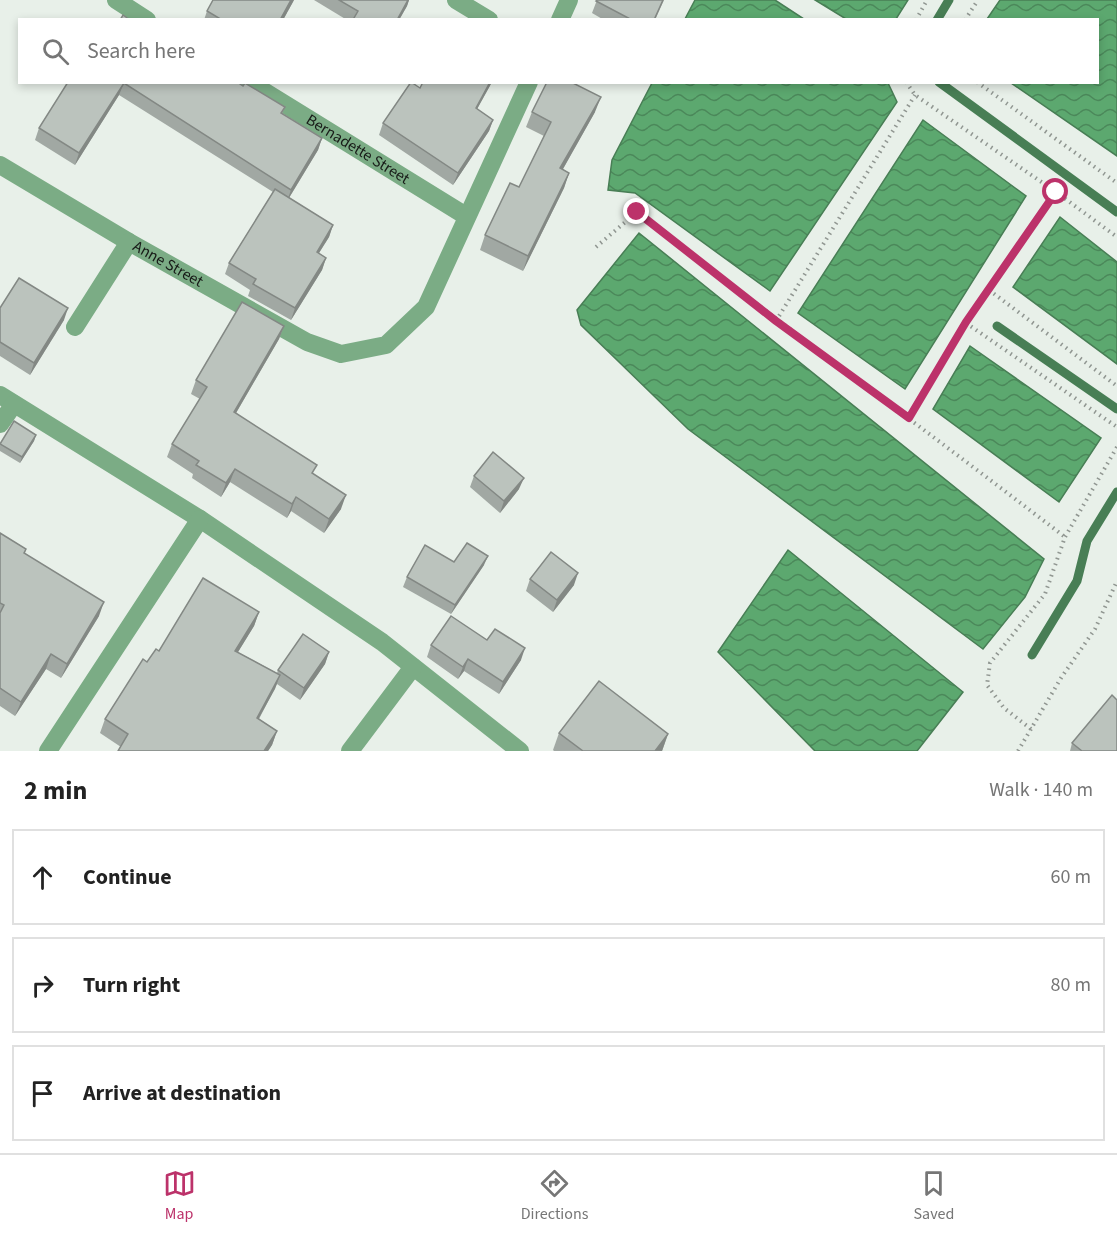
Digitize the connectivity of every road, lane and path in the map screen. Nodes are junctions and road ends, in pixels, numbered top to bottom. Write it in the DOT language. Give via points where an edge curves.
graph roads {
  1 [pos="116,0"];
  2 [pos="456,0"];
  3 [pos="570,0"];
  4 [pos="927,0"];
  5 [pos="978,0"];
  6 [pos="144,18"];
  7 [pos="486,18"];
  8 [pos="561,18"];
  9 [pos="917,18"];
  10 [pos="967,18"];
  11 [pos="252,84"];
  12 [pos="528,84"];
  13 [pos="907,84"];
  14 [pos="980,84"];
  15 [pos="915,95"];
  16 [pos="0,165"];
  17 [pos="1117,183"];
  18 [pos="1056,192"];
  19 [pos="466,216"];
  20 [pos="1117,237"];
  21 [pos="129,242"];
  22 [pos="596,246"];
  23 [pos="988,290"];
  24 [pos="776,321"];
  25 [pos="966,322"];
  26 [pos="75,327"];
  27 [pos="1117,386"];
  28 [pos="7,400"];
  29 [pos="909,418"];
  30 [pos="0,424"];
  31 [pos="1117,427"];
  32 [pos="1117,447"];
  33 [pos="200,519"];
  34 [pos="1065,537"];
  35 [pos="1117,581"];
  36 [pos="414,667"];
  37 [pos="1031,729"];
  38 [pos="48,751"];
  39 [pos="350,751"];
  40 [pos="520,751"];
  41 [pos="1018,751"];
  1 -- 6 [label="street"];
  2 -- 7 [label="street"];
  3 -- 8 [label="street"];
  4 -- 9 [label="path"];
  5 -- 10 [label="path"];
  11 -- 19 [label="street, Bernadette Street"];
  12 -- 19 [label="street"];
  13 -- 15 [label="path"];
  14 -- 17 [label="path"];
  15 -- 18 [label="path"];
  15 -- 24 [label="path"];
  16 -- 21 [label="street, Anne Street"];
  18 -- 20 [label="path"];
  18 -- 23 [label="path"];
  19 -- 21 [label="street, Anne Street" via="426,306 386,345 341,354 307,342"];
  21 -- 26 [label="street"];
  22 -- 24 [label="path" via="637,212"];
  23 -- 25 [label="path"];
  23 -- 27 [label="path"];
  24 -- 29 [label="path"];
  25 -- 29 [label="path"];
  25 -- 31 [label="path"];
  28 -- 30 [label="street"];
  28 -- 33 [label="street"];
  29 -- 34 [label="path"];
  32 -- 34 [label="path"];
  33 -- 36 [label="street"];
  33 -- 38 [label="street"];
  34 -- 37 [label="path" via="1045,594 990,663 987,685 1004,708"];
  35 -- 37 [label="path" via="1095,629"];
  36 -- 39 [label="street"];
  36 -- 40 [label="street"];
  37 -- 41 [label="path"];
}
